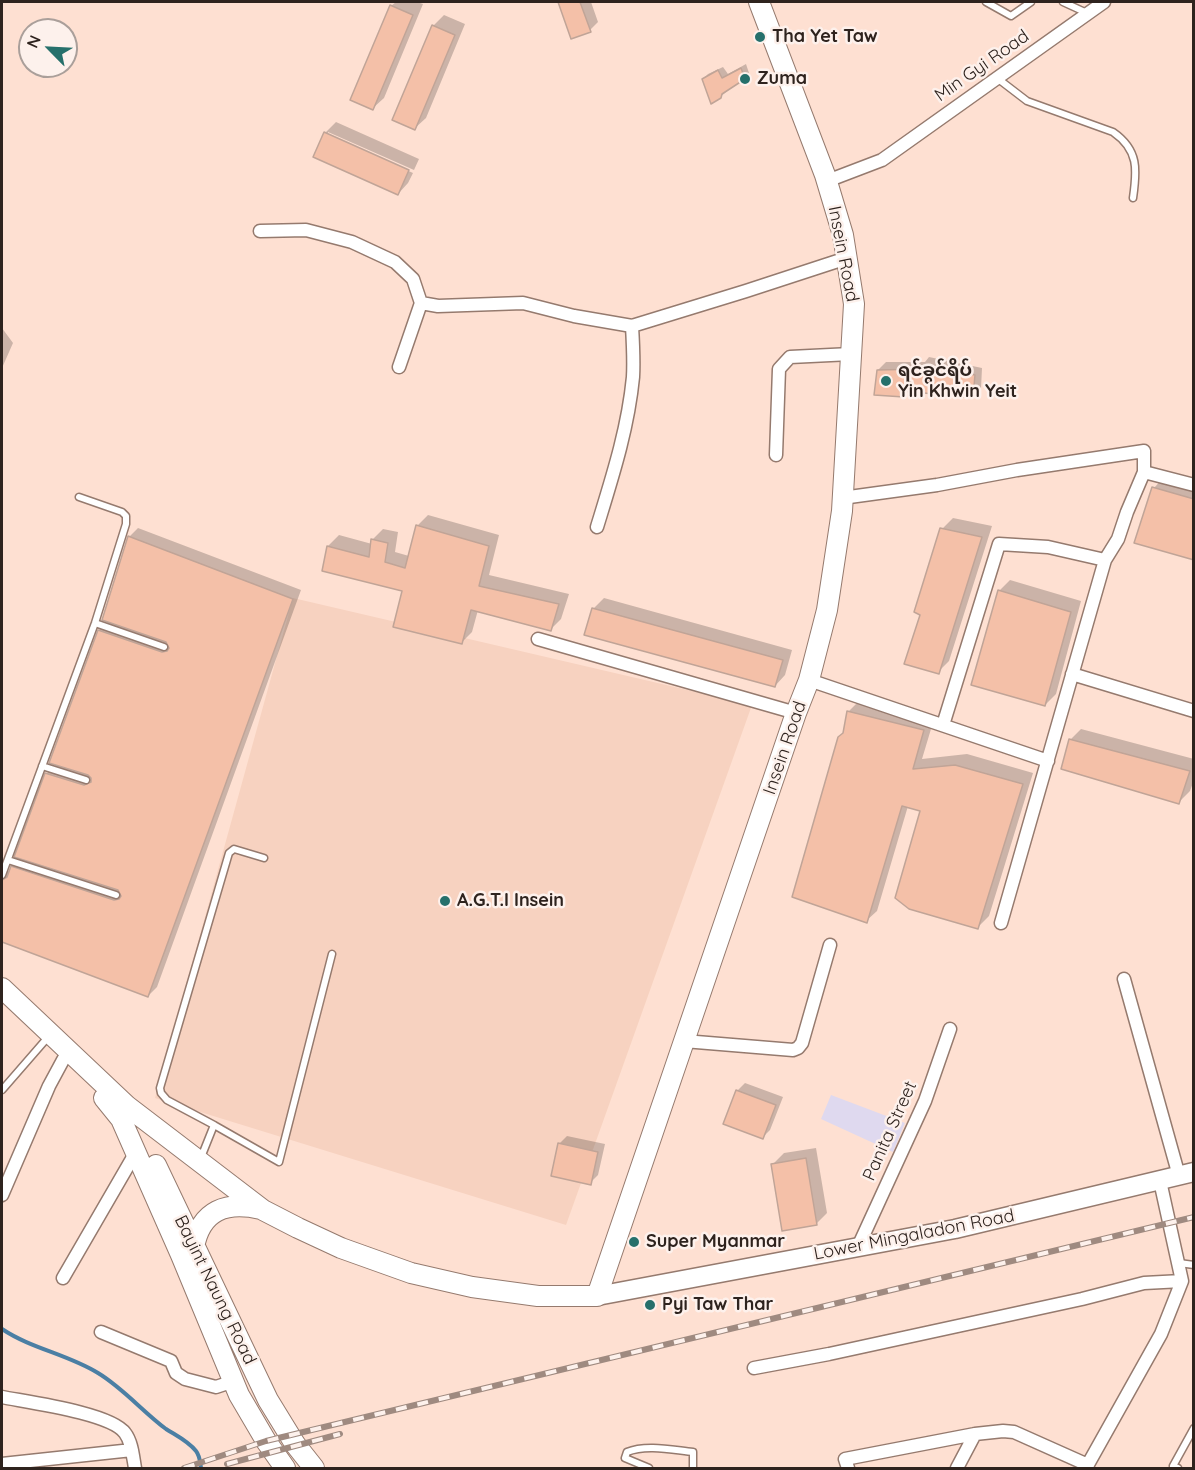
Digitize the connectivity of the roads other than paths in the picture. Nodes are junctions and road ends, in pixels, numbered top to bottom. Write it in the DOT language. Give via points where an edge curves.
graph roads {
  1 [pos="759,2"];
  2 [pos="986,2"];
  3 [pos="1031,2"];
  4 [pos="1063,2"];
  5 [pos="1104,2"];
  6 [pos="1087,14"];
  7 [pos="996,78"];
  8 [pos="827,181"];
  9 [pos="1133,198"];
  10 [pos="260,231"];
  11 [pos="847,258"];
  12 [pos="421,303"];
  13 [pos="632,326"];
  14 [pos="851,354"];
  15 [pos="399,367"];
  16 [pos="776,455"];
  17 [pos="1144,472"];
  18 [pos="1194,485"];
  19 [pos="79,497"];
  20 [pos="842,498"];
  21 [pos="597,527"];
  22 [pos="1105,560"];
  23 [pos="95,623"];
  24 [pos="538,639"];
  25 [pos="164,647"];
  26 [pos="1072,674"];
  27 [pos="809,680"];
  28 [pos="1194,711"];
  29 [pos="796,712"];
  30 [pos="943,725"];
  31 [pos="1048,760"];
  32 [pos="42,766"];
  33 [pos="86,780"];
  34 [pos="264,858"];
  35 [pos="8,860"];
  36 [pos="2,875"];
  37 [pos="116,895"];
  38 [pos="1001,923"];
  39 [pos="830,945"];
  40 [pos="332,954"];
  41 [pos="1124,979"];
  42 [pos="2,988"];
  43 [pos="2,1005"];
  44 [pos="950,1029"];
  45 [pos="47,1038"];
  46 [pos="684,1041"];
  47 [pos="66,1055"];
  48 [pos="2,1090"];
  49 [pos="119,1105"];
  50 [pos="214,1125"];
  51 [pos="136,1152"];
  52 [pos="200,1160"];
  53 [pos="1186,1174"];
  54 [pos="1160,1181"];
  55 [pos="2,1195"];
  56 [pos="263,1210"];
  57 [pos="194,1247"];
  58 [pos="858,1247"];
  59 [pos="1178,1263"];
  60 [pos="1194,1265"];
  61 [pos="63,1278"];
  62 [pos="1182,1281"];
  63 [pos="597,1296"];
  64 [pos="101,1332"];
  65 [pos="754,1368"];
  66 [pos="234,1381"];
  67 [pos="2,1396"];
  68 [pos="1194,1428"];
  69 [pos="975,1434"];
  70 [pos="132,1450"];
  71 [pos="2,1464"];
  72 [pos="1087,1467"];
  73 [pos="135,1468"];
  74 [pos="285,1468"];
  75 [pos="314,1468"];
  76 [pos="649,1468"];
  77 [pos="693,1468"];
  78 [pos="848,1468"];
  79 [pos="957,1468"];
  80 [pos="1178,1468"];
  1 -- 8 [label="main road, Insein Road"];
  2 -- 3 [label="lane" via="1011,16"];
  4 -- 6 [label="lane"];
  5 -- 6 [label="street, Min Gyi Road"];
  6 -- 7 [label="street, Min Gyi Road"];
  7 -- 8 [label="street, Min Gyi Road" via="882,160"];
  7 -- 9 [label="lane" via="1027,101 1121,137 1131,150 1137,169"];
  8 -- 11 [label="main road, Insein Road"];
  10 -- 12 [label="street" via="306,230 352,242 395,262 412,279"];
  11 -- 13 [label="street"];
  11 -- 14 [label="main road, Insein Road" via="854,304"];
  12 -- 13 [label="street" via="523,303"];
  12 -- 15 [label="street"];
  13 -- 21 [label="street" via="633,376 628,408 620,451"];
  14 -- 16 [label="street" via="790,357 779,369"];
  14 -- 20 [label="main road, Insein Road"];
  17 -- 18 [label="street"];
  17 -- 20 [label="street" via="1144,451"];
  17 -- 22 [label="street" via="1118,539"];
  19 -- 23 [label="lane" via="126,516"];
  20 -- 27 [label="main road, Insein Road" via="827,610"];
  22 -- 26 [label="street"];
  22 -- 30 [label="street" via="1048,547 999,544"];
  23 -- 25 [label="lane"];
  23 -- 32 [label="lane"];
  24 -- 29 [label="street"];
  26 -- 28 [label="street"];
  26 -- 31 [label="street"];
  27 -- 29 [label="main road, Insein Road"];
  27 -- 30 [label="street"];
  29 -- 46 [label="main road, Insein Road"];
  30 -- 31 [label="street"];
  31 -- 38 [label="street"];
  32 -- 33 [label="lane"];
  32 -- 35 [label="lane"];
  34 -- 50 [label="lane" via="234,849 229,853 160,1088 167,1100"];
  35 -- 36 [label="lane"];
  35 -- 37 [label="lane"];
  39 -- 46 [label="street" via="798,1048"];
  40 -- 50 [label="lane" via="279,1162"];
  41 -- 53 [label="street"];
  42 -- 45 [label="main road"];
  43 -- 45 [label="main road"];
  44 -- 58 [label="street, Panita Street" via="925,1101"];
  45 -- 47 [label="main road"];
  45 -- 48 [label="lane"];
  46 -- 63 [label="main road, Insein Road"];
  47 -- 49 [label="main road"];
  47 -- 55 [label="street"];
  49 -- 51 [label="main road, Bayint Naung Road"];
  49 -- 52 [label="main road"];
  49 -- 57 [label="main road, Bayint Naung Road"];
  50 -- 52 [label="lane"];
  51 -- 61 [label="street"];
  51 -- 66 [label="main road, Bayint Naung Road"];
  52 -- 56 [label="main road"];
  53 -- 54 [label="main road, Lower Mingaladon Road"];
  54 -- 58 [label="main road, Lower Mingaladon Road"];
  54 -- 59 [label="street"];
  56 -- 57 [label="main road" via="226,1206 206,1219 197,1231"];
  56 -- 63 [label="main road" via="341,1248 411,1273 506,1293"];
  57 -- 75 [label="main road, Bayint Naung Road" via="268,1400"];
  58 -- 63 [label="main road, Lower Mingaladon Road"];
  59 -- 60 [label="lane"];
  59 -- 62 [label="street"];
  62 -- 65 [label="street" via="1144,1283"];
  62 -- 72 [label="street" via="1161,1334"];
  64 -- 66 [label="street" via="171,1361 176,1373 185,1379 216,1387"];
  66 -- 74 [label="main road, Bayint Naung Road"];
  67 -- 70 [label="street" via="101,1418 124,1432"];
  68 -- 80 [label="lane" via="1173,1466"];
  69 -- 72 [label="street" via="1014,1432"];
  69 -- 78 [label="street" via="845,1459"];
  69 -- 79 [label="street"];
  70 -- 71 [label="street"];
  70 -- 73 [label="street"];
  76 -- 77 [label="lane" via="625,1458 627,1452 693,1452"];
}
